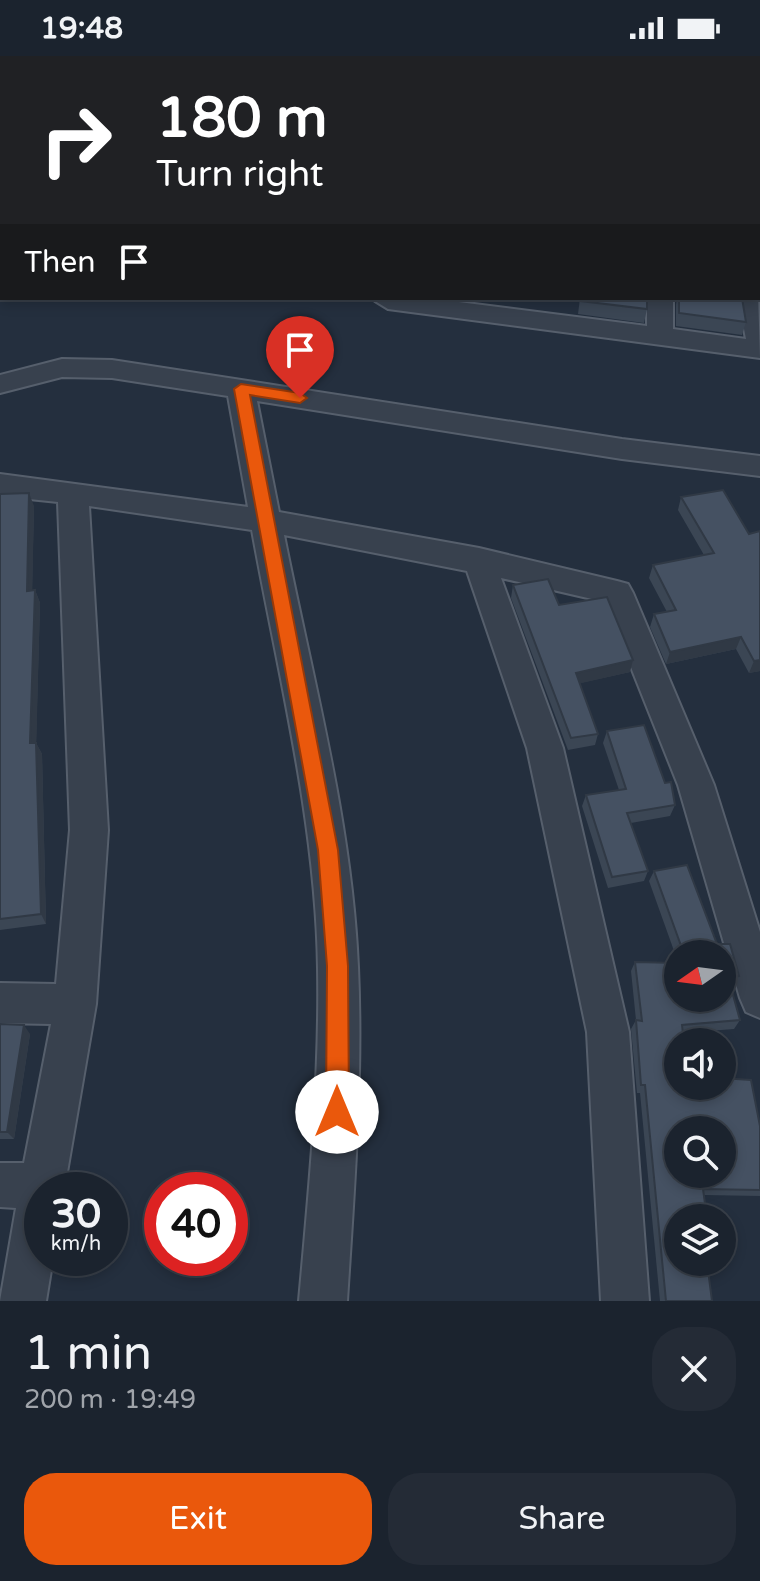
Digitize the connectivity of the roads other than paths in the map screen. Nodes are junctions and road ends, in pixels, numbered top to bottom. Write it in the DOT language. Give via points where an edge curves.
graph roads {
  1 [pos="388,300"];
  2 [pos="660,300"];
  3 [pos="751,300"];
  4 [pos="484,306"];
  5 [pos="660,336"];
  6 [pos="760,346"];
  7 [pos="0,384"];
  8 [pos="241,389"];
  9 [pos="760,466"];
  10 [pos="0,485"];
  11 [pos="73,493"];
  12 [pos="263,520"];
  13 [pos="479,560"];
  14 [pos="760,998"];
  15 [pos="0,1003"];
  16 [pos="75,1004"];
  17 [pos="20,1186"];
  18 [pos="22,1301"];
  19 [pos="323,1301"];
  20 [pos="625,1301"];
  1 -- 4 [label="street"];
  2 -- 5 [label="street"];
  3 -- 6 [label="street"];
  4 -- 5 [label="street"];
  5 -- 6 [label="street"];
  7 -- 8 [label="street" via="75,368"];
  8 -- 9 [label="street"];
  8 -- 12 [label="street"];
  10 -- 11 [label="street"];
  11 -- 12 [label="street"];
  11 -- 16 [label="street" via="89,830"];
  12 -- 13 [label="street"];
  12 -- 19 [label="street" via="328,850 338,966 337,1112"];
  13 -- 14 [label="street" via="617,593 696,785"];
  13 -- 20 [label="street" via="545,748 608,1032"];
  15 -- 16 [label="street"];
  16 -- 17 [label="street"];
  17 -- 18 [label="street"];
}
